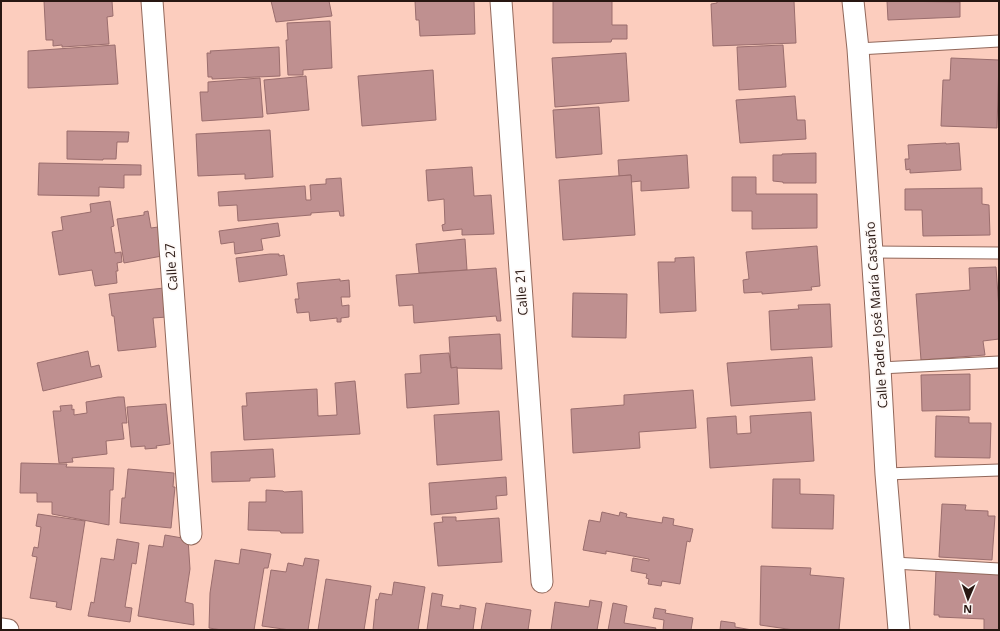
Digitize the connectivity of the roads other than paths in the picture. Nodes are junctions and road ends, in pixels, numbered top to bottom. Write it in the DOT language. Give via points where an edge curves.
graph roads {
  1 [pos="152,1"];
  2 [pos="501,1"];
  3 [pos="853,1"];
  4 [pos="999,41"];
  5 [pos="858,49"];
  6 [pos="872,252"];
  7 [pos="999,253"];
  8 [pos="999,362"];
  9 [pos="880,368"];
  10 [pos="999,470"];
  11 [pos="886,474"];
  12 [pos="191,534"];
  13 [pos="894,563"];
  14 [pos="999,569"];
  15 [pos="542,582"];
  16 [pos="1,629"];
  17 [pos="8,630"];
  18 [pos="899,630"];
  1 -- 12 [label="street, Calle 27"];
  2 -- 15 [label="street, Calle 21"];
  3 -- 5 [label="street, Calle Padre José María Castaño"];
  4 -- 5 [label="lane"];
  5 -- 6 [label="street, Calle Padre José María Castaño"];
  6 -- 7 [label="lane"];
  6 -- 9 [label="street, Calle Padre José María Castaño"];
  8 -- 9 [label="lane"];
  9 -- 11 [label="street, Calle Padre José María Castaño"];
  10 -- 11 [label="lane"];
  11 -- 13 [label="street, Calle Padre José María Castaño"];
  13 -- 14 [label="lane"];
  13 -- 18 [label="street, Calle Padre José María Castaño"];
  16 -- 17 [label="street"];
}
